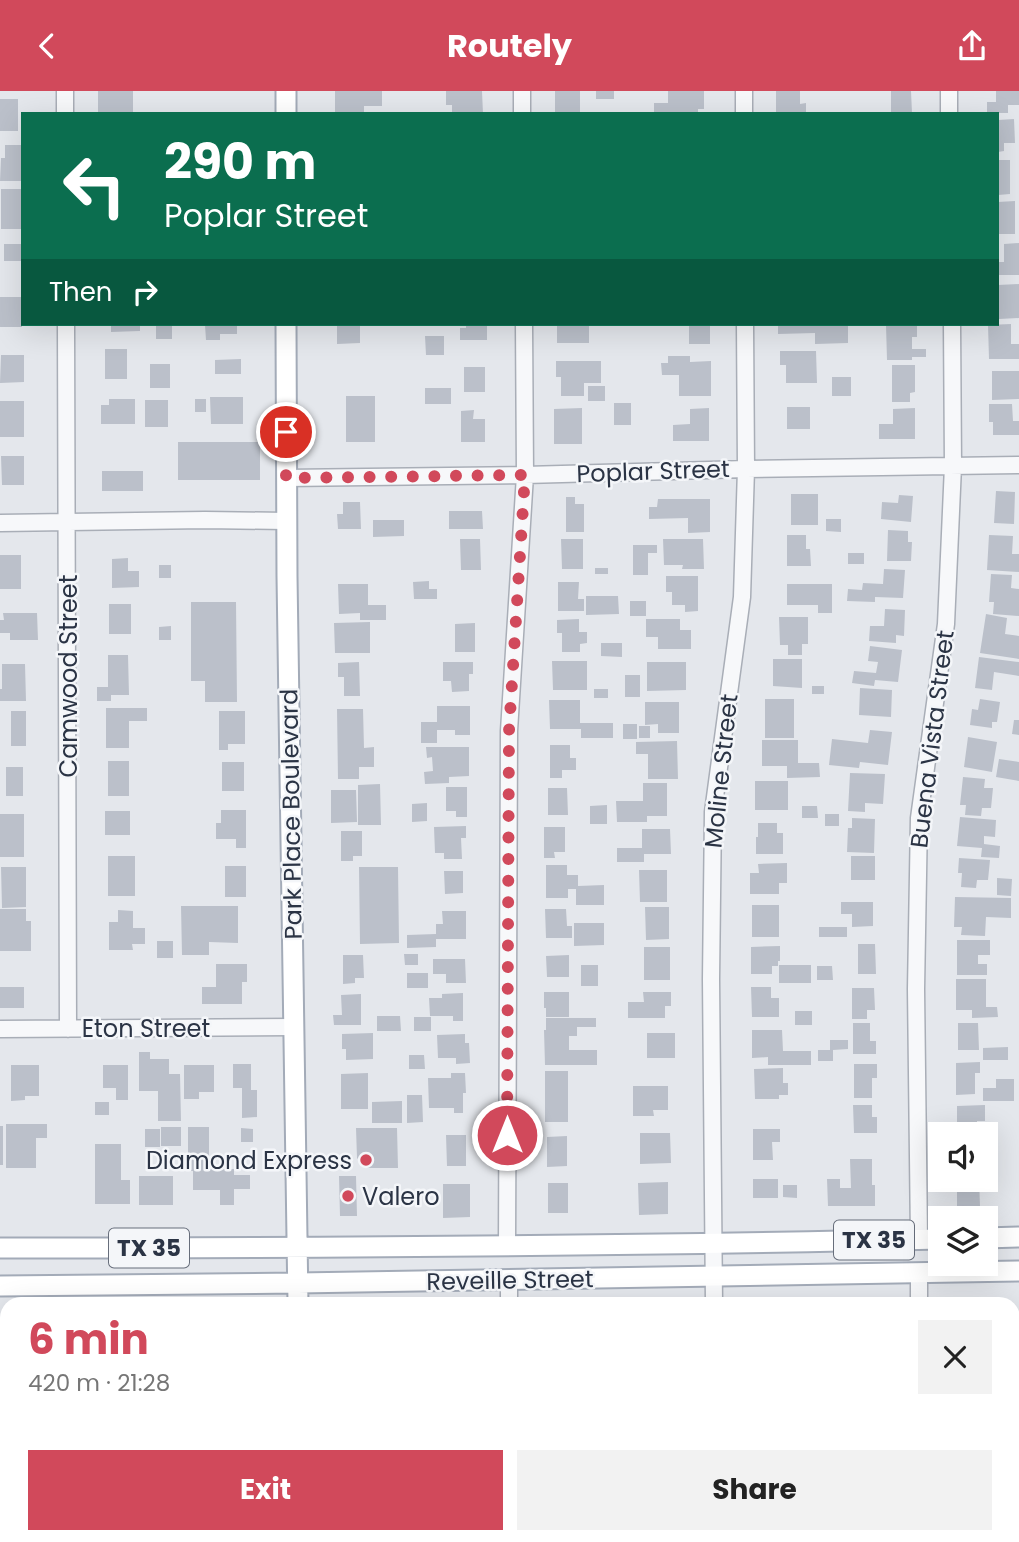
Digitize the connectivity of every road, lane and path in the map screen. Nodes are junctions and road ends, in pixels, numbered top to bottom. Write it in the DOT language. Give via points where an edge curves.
graph roads {
  1 [pos="65,91"];
  2 [pos="286,91"];
  3 [pos="522,91"];
  4 [pos="744,91"];
  5 [pos="949,91"];
  6 [pos="65,112"];
  7 [pos="286,112"];
  8 [pos="522,112"];
  9 [pos="744,112"];
  10 [pos="949,112"];
  11 [pos="66,326"];
  12 [pos="286,326"];
  13 [pos="524,326"];
  14 [pos="745,326"];
  15 [pos="952,326"];
  16 [pos="1019,465"];
  17 [pos="953,466"];
  18 [pos="746,469"];
  19 [pos="525,475"];
  20 [pos="286,478"];
  21 [pos="286,521"];
  22 [pos="0,523"];
  23 [pos="67,523"];
  24 [pos="293,1027"];
  25 [pos="0,1029"];
  26 [pos="68,1029"];
  27 [pos="1019,1237"];
  28 [pos="998,1238"];
  29 [pos="919,1239"];
  30 [pos="928,1239"];
  31 [pos="714,1244"];
  32 [pos="507,1245"];
  33 [pos="0,1248"];
  34 [pos="297,1248"];
  35 [pos="1019,1271"];
  36 [pos="919,1273"];
  37 [pos="714,1276"];
  38 [pos="509,1280"];
  39 [pos="298,1283"];
  40 [pos="0,1286"];
  41 [pos="298,1297"];
  42 [pos="509,1297"];
  43 [pos="714,1297"];
  44 [pos="919,1297"];
  1 -- 6 [label="street"];
  2 -- 7 [label="main road"];
  3 -- 8 [label="street"];
  4 -- 9 [label="street"];
  5 -- 10 [label="street"];
  11 -- 23 [label="street, Camwood Street"];
  12 -- 20 [label="main road, Park Place Boulevard"];
  13 -- 19 [label="street"];
  14 -- 18 [label="street, Moline Street"];
  15 -- 17 [label="street, Buena Vista Street"];
  16 -- 17 [label="street, Poplar Street"];
  17 -- 18 [label="street, Poplar Street"];
  17 -- 29 [label="street, Buena Vista Street" via="946,624 919,818"];
  18 -- 19 [label="street, Poplar Street"];
  18 -- 31 [label="street, Moline Street" via="742,597 713,812"];
  19 -- 20 [label="street, Poplar Street"];
  19 -- 32 [label="street" via="509,731"];
  20 -- 21 [label="main road, Park Place Boulevard"];
  21 -- 23 [label="street"];
  21 -- 24 [label="main road, Park Place Boulevard"];
  22 -- 23 [label="street"];
  23 -- 26 [label="street, Camwood Street"];
  24 -- 26 [label="street, Eton Street"];
  24 -- 34 [label="main road, Park Place Boulevard"];
  25 -- 26 [label="street, Eton Street"];
  27 -- 28 [label="main road"];
  29 -- 30 [label="main road, Reveille Street / TX 35"];
  29 -- 31 [label="main road, Reveille Street / TX 35"];
  31 -- 32 [label="main road, Reveille Street / TX 35"];
  31 -- 37 [label="street, Moline Street"];
  32 -- 34 [label="main road, Reveille Street / TX 35"];
  33 -- 34 [label="main road, Reveille Street / TX 35"];
  34 -- 39 [label="main road, Park Place Boulevard"];
  35 -- 36 [label="main road, Reveille Street / TX 35"];
  36 -- 37 [label="main road, Reveille Street / TX 35"];
  36 -- 44 [label="street"];
  37 -- 38 [label="main road, Reveille Street / TX 35"];
  37 -- 43 [label="street, Moline Street"];
  38 -- 39 [label="main road, Reveille Street / TX 35"];
  38 -- 42 [label="street"];
  39 -- 40 [label="main road, Reveille Street / TX 35"];
  39 -- 41 [label="main road, Park Place Boulevard"];
}
